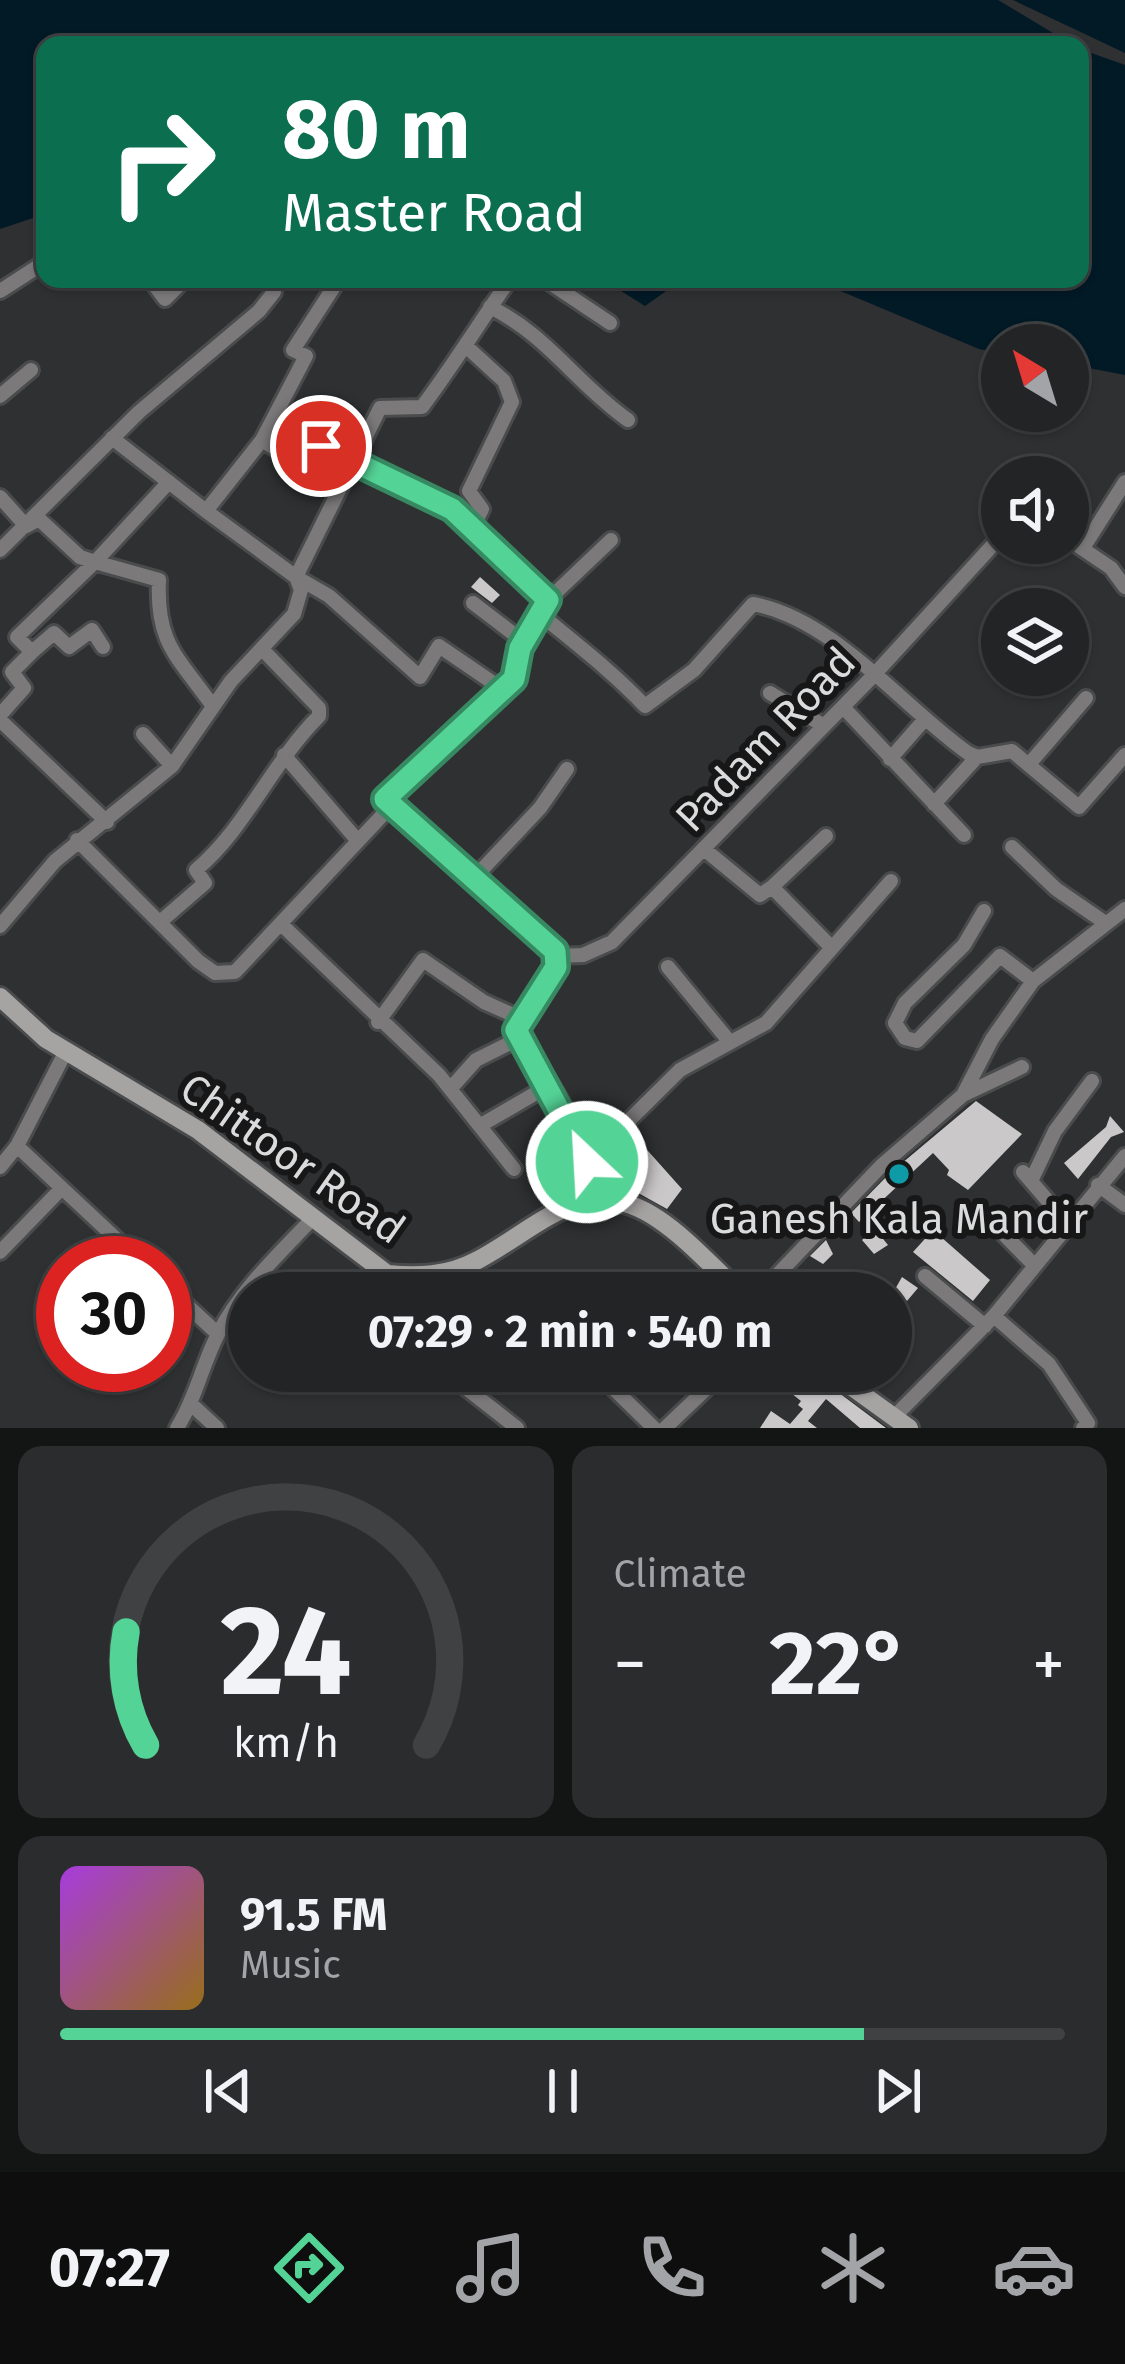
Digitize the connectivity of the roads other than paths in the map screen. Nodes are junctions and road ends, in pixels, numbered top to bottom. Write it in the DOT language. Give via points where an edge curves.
graph roads {
  1 [pos="36,268"];
  2 [pos="333,288"];
  3 [pos="504,288"];
  4 [pos="558,288"];
  5 [pos="0,291"];
  6 [pos="274,292"];
  7 [pos="490,307"];
  8 [pos="610,323"];
  9 [pos="468,348"];
  10 [pos="31,370"];
  11 [pos="0,396"];
  12 [pos="628,421"];
  13 [pos="112,438"];
  14 [pos="262,440"];
  15 [pos="352,463"];
  16 [pos="170,482"];
  17 [pos="1125,482"];
  18 [pos="0,497"];
  19 [pos="206,511"];
  20 [pos="474,525"];
  21 [pos="26,526"];
  22 [pos="1089,539"];
  23 [pos="611,540"];
  24 [pos="0,550"];
  25 [pos="1089,552"];
  26 [pos="981,559"];
  27 [pos="95,562"];
  28 [pos="296,578"];
  29 [pos="1125,587"];
  30 [pos="473,603"];
  31 [pos="544,607"];
  32 [pos="524,642"];
  33 [pos="104,647"];
  34 [pos="262,650"];
  35 [pos="32,652"];
  36 [pos="872,677"];
  37 [pos="502,689"];
  38 [pos="770,693"];
  39 [pos="1086,698"];
  40 [pos="212,705"];
  41 [pos="843,706"];
  42 [pos="0,717"];
  43 [pos="925,719"];
  44 [pos="824,726"];
  45 [pos="142,734"];
  46 [pos="284,755"];
  47 [pos="1125,755"];
  48 [pos="977,757"];
  49 [pos="890,759"];
  50 [pos="1030,763"];
  51 [pos="172,766"];
  52 [pos="567,769"];
  53 [pos="934,803"];
  54 [pos="392,805"];
  55 [pos="107,822"];
  56 [pos="964,835"];
  57 [pos="826,836"];
  58 [pos="77,840"];
  59 [pos="358,842"];
  60 [pos="1012,847"];
  61 [pos="704,849"];
  62 [pos="475,877"];
  63 [pos="891,881"];
  64 [pos="772,887"];
  65 [pos="1125,909"];
  66 [pos="984,911"];
  67 [pos="160,922"];
  68 [pos="1104,922"];
  69 [pos="280,924"];
  70 [pos="0,926"];
  71 [pos="832,948"];
  72 [pos="556,956"];
  73 [pos="668,967"];
  74 [pos="1033,981"];
  75 [pos="0,997"];
  76 [pos="520,1018"];
  77 [pos="378,1022"];
  78 [pos="520,1038"];
  79 [pos="729,1041"];
  80 [pos="66,1051"];
  81 [pos="1022,1067"];
  82 [pos="1093,1081"];
  83 [pos="548,1086"];
  84 [pos="451,1088"];
  85 [pos="963,1095"];
  86 [pos="482,1125"];
  87 [pos="17,1146"];
  88 [pos="1125,1156"];
  89 [pos="587,1162"];
  90 [pos="0,1167"];
  91 [pos="514,1168"];
  92 [pos="1098,1185"];
  93 [pos="62,1188"];
  94 [pos="575,1199"];
  95 [pos="1125,1205"];
  96 [pos="986,1216"];
  97 [pos="313,1218"];
  98 [pos="1066,1222"];
  99 [pos="113,1236"];
  100 [pos="0,1252"];
  101 [pos="1034,1265"];
  102 [pos="718,1272"];
  103 [pos="780,1272"];
  104 [pos="926,1276"];
  105 [pos="192,1310"];
  106 [pos="990,1321"];
  107 [pos="218,1334"];
  108 [pos="471,1392"];
  109 [pos="617,1392"];
  110 [pos="703,1392"];
  111 [pos="860,1392"];
  112 [pos="191,1405"];
  113 [pos="902,1422"];
  114 [pos="177,1428"];
  115 [pos="217,1428"];
  116 [pos="517,1428"];
  117 [pos="655,1428"];
  118 [pos="665,1428"];
  119 [pos="1083,1428"];
  1 -- 5 [label="street"];
  2 -- 14 [label="street" via="293,350 306,356"];
  3 -- 7 [label="street"];
  4 -- 8 [label="street"];
  6 -- 13 [label="street"];
  7 -- 9 [label="street"];
  7 -- 12 [label="street" via="534,330 585,390"];
  9 -- 15 [label="street" via="422,407 380,408"];
  9 -- 20 [label="street" via="504,381 512,403 469,491 482,509"];
  10 -- 11 [label="street"];
  13 -- 16 [label="street"];
  13 -- 21 [label="street"];
  14 -- 15 [label="street" via="287,456 321,446"];
  14 -- 19 [label="street"];
  15 -- 20 [label="street" via="428,494"];
  15 -- 28 [label="street"];
  16 -- 19 [label="street"];
  16 -- 27 [label="street"];
  17 -- 22 [label="street"];
  18 -- 21 [label="street"];
  19 -- 28 [label="street"];
  20 -- 31 [label="street"];
  21 -- 24 [label="street"];
  21 -- 27 [label="street" via="39,519"];
  23 -- 31 [label="street"];
  25 -- 29 [label="street"];
  26 -- 36 [label="street, Padam Road"];
  27 -- 35 [label="street" via="16,637"];
  27 -- 40 [label="street" via="159,580 157,620 166,643"];
  28 -- 34 [label="street" via="302,590 294,614"];
  28 -- 37 [label="street" via="329,596 420,676 439,646"];
  30 -- 32 [label="street"];
  31 -- 32 [label="street"];
  31 -- 36 [label="street" via="645,706 694,670 752,604 781,609 823,634"];
  32 -- 37 [label="street" via="514,679"];
  33 -- 35 [label="street" via="92,630 69,647 54,633"];
  34 -- 40 [label="street"];
  34 -- 46 [label="street" via="319,708"];
  35 -- 42 [label="street" via="12,671 24,688"];
  36 -- 41 [label="street, Padam Road"];
  36 -- 43 [label="street"];
  37 -- 54 [label="street" via="385,799"];
  38 -- 44 [label="street"];
  39 -- 50 [label="street"];
  40 -- 51 [label="street"];
  41 -- 44 [label="street, Padam Road"];
  41 -- 49 [label="street"];
  42 -- 55 [label="street"];
  43 -- 48 [label="street"];
  43 -- 49 [label="street"];
  44 -- 61 [label="street, Padam Road"];
  45 -- 51 [label="street"];
  46 -- 59 [label="street"];
  46 -- 67 [label="street" via="235,834 196,870 205,884"];
  47 -- 50 [label="street" via="1079,807"];
  48 -- 50 [label="street" via="1012,752"];
  48 -- 53 [label="street"];
  49 -- 53 [label="street"];
  51 -- 55 [label="street"];
  52 -- 62 [label="street"];
  53 -- 56 [label="street"];
  54 -- 59 [label="street"];
  54 -- 62 [label="street"];
  55 -- 58 [label="street"];
  57 -- 64 [label="street"];
  58 -- 67 [label="street"];
  58 -- 70 [label="street"];
  59 -- 69 [label="street"];
  60 -- 68 [label="street"];
  61 -- 64 [label="street" via="760,896"];
  61 -- 72 [label="street, Padam Road" via="612,942"];
  62 -- 72 [label="street"];
  63 -- 71 [label="street"];
  64 -- 71 [label="street"];
  65 -- 68 [label="street"];
  66 -- 74 [label="street" via="895,1023 917,1041 1000,956"];
  67 -- 69 [label="street" via="214,973 236,972"];
  68 -- 74 [label="street"];
  69 -- 77 [label="street"];
  71 -- 79 [label="street" via="766,1023"];
  72 -- 76 [label="street"];
  73 -- 79 [label="street"];
  74 -- 85 [label="street"];
  75 -- 80 [label="main road, Chittoor Road"];
  76 -- 77 [label="street" via="423,960"];
  76 -- 78 [label="street"];
  77 -- 84 [label="street"];
  78 -- 83 [label="street"];
  78 -- 84 [label="street" via="476,1060"];
  79 -- 89 [label="street" via="680,1070"];
  80 -- 87 [label="street"];
  80 -- 97 [label="main road, Chittoor Road" via="198,1130"];
  81 -- 85 [label="street"];
  82 -- 98 [label="street" via="1027,1177"];
  83 -- 86 [label="street"];
  83 -- 89 [label="street"];
  84 -- 86 [label="street"];
  85 -- 103 [label="street"];
  86 -- 91 [label="street"];
  87 -- 90 [label="street"];
  87 -- 93 [label="street"];
  88 -- 92 [label="street"];
  89 -- 94 [label="street" via="588,1180"];
  92 -- 95 [label="street"];
  92 -- 98 [label="street"];
  93 -- 99 [label="street"];
  93 -- 100 [label="street"];
  94 -- 97 [label="main road, Chittoor Road" via="473,1263 425,1277 387,1274"];
  94 -- 102 [label="main road" via="656,1217"];
  96 -- 101 [label="street"];
  97 -- 107 [label="street"];
  98 -- 101 [label="street"];
  101 -- 106 [label="street"];
  104 -- 106 [label="street"];
  105 -- 107 [label="street"];
  106 -- 113 [label="street"];
  106 -- 119 [label="street" via="1049,1364 1074,1395 1088,1423"];
  107 -- 112 [label="street"];
  108 -- 116 [label="street"];
  109 -- 117 [label="street"];
  110 -- 118 [label="street"];
  111 -- 113 [label="main road"];
  112 -- 114 [label="street"];
  112 -- 115 [label="street"];
}
